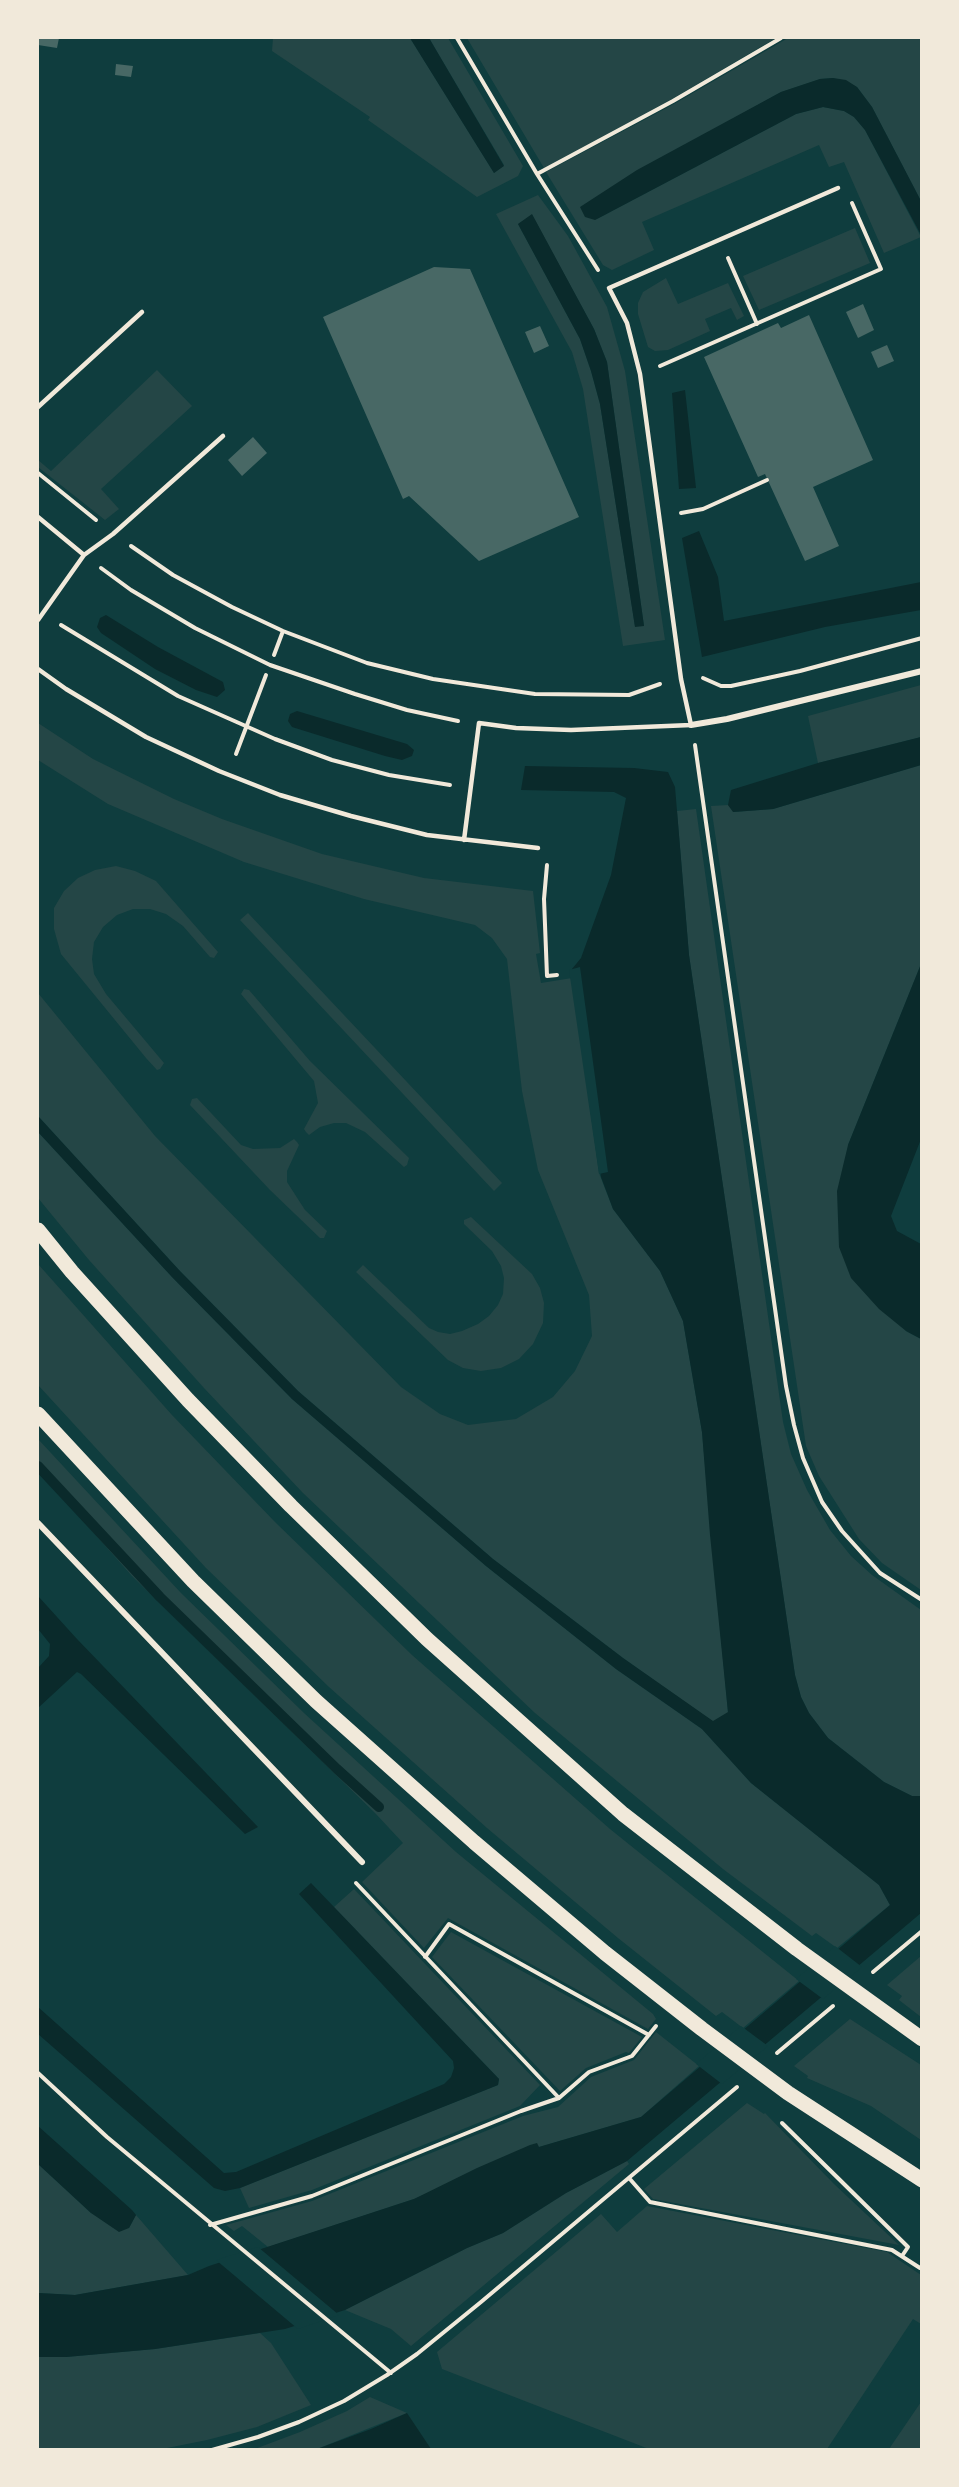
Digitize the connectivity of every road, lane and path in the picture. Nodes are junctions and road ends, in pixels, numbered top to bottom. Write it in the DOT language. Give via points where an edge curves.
graph roads {
  1 [pos="457,38"];
  2 [pos="781,38"];
  3 [pos="537,174"];
  4 [pos="837,188"];
  5 [pos="720,240"];
  6 [pos="609,288"];
  7 [pos="142,312"];
  8 [pos="756,324"];
  9 [pos="640,374"];
  10 [pos="38,407"];
  11 [pos="223,436"];
  12 [pos="38,472"];
  13 [pos="767,480"];
  14 [pos="659,516"];
  15 [pos="38,517"];
  16 [pos="113,534"];
  17 [pos="84,555"];
  18 [pos="43,614"];
  19 [pos="38,620"];
  20 [pos="283,631"];
  21 [pos="921,638"];
  22 [pos="274,655"];
  23 [pos="38,669"];
  24 [pos="921,671"];
  25 [pos="266,675"];
  26 [pos="681,679"];
  27 [pos="479,723"];
  28 [pos="691,725"];
  29 [pos="246,727"];
  30 [pos="228,774"];
  31 [pos="471,789"];
  32 [pos="464,840"];
  33 [pos="538,848"];
  34 [pos="557,975"];
  35 [pos="38,1230"];
  36 [pos="38,1414"];
  37 [pos="38,1523"];
  38 [pos="921,1600"];
  39 [pos="362,1862"];
  40 [pos="425,1957"];
  41 [pos="921,2039"];
  42 [pos="38,2073"];
  43 [pos="560,2098"];
  44 [pos="777,2117"];
  45 [pos="921,2180"];
  46 [pos="210,2224"];
  47 [pos="902,2256"];
  48 [pos="920,2268"];
  49 [pos="390,2373"];
  50 [pos="212,2450"];
  1 -- 3 [label="path"];
  2 -- 3 [label="path"];
  3 -- 6 [label="path"];
  4 -- 5 [label="lane"];
  4 -- 8 [label="path" via="845,187 881,269"];
  5 -- 6 [label="lane"];
  5 -- 8 [label="path"];
  6 -- 9 [label="lane" via="627,323"];
  7 -- 10 [label="lane"];
  8 -- 9 [label="path"];
  9 -- 14 [label="lane"];
  11 -- 16 [label="lane"];
  12 -- 16 [label="path"];
  13 -- 14 [label="path" via="703,509"];
  14 -- 26 [label="lane"];
  15 -- 17 [label="lane"];
  16 -- 17 [label="lane"];
  16 -- 20 [label="path" via="173,575"];
  17 -- 18 [label="lane"];
  17 -- 27 [label="path" via="131,590 195,628 270,665 407,710"];
  18 -- 19 [label="lane"];
  18 -- 29 [label="path" via="178,696"];
  20 -- 22 [label="path"];
  20 -- 26 [label="path" via="367,663 411,674 535,694 629,695"];
  21 -- 26 [label="path" via="731,686 705,678"];
  23 -- 30 [label="lane" via="146,737"];
  24 -- 28 [label="street"];
  25 -- 29 [label="path"];
  26 -- 28 [label="lane"];
  27 -- 28 [label="lane" via="571,730"];
  27 -- 31 [label="lane"];
  28 -- 38 [label="path" via="794,1425 822,1502 843,1532 880,1573"];
  29 -- 30 [label="path"];
  29 -- 31 [label="path" via="344,763"];
  30 -- 32 [label="lane" via="280,795 351,816"];
  31 -- 32 [label="lane"];
  32 -- 33 [label="lane"];
  33 -- 34 [label="path" via="549,849 544,899 547,976"];
  35 -- 41 [label="main road" via="188,1401 427,1639 623,1814"];
  36 -- 45 [label="main road" via="192,1581 316,1701 474,1842 702,2029 788,2093"];
  37 -- 39 [label="street"];
  39 -- 40 [label="path" via="355,1882"];
  40 -- 43 [label="path"];
  40 -- 43 [label="path" via="449,1924 647,2037 632,2056 589,2072"];
  42 -- 46 [label="path"];
  43 -- 46 [label="path" via="312,2196"];
  44 -- 47 [label="path" via="909,2247"];
  46 -- 49 [label="path"];
  47 -- 48 [label="path"];
  47 -- 49 [label="path" via="892,2250 650,2202 629,2178"];
  49 -- 50 [label="path" via="299,2422"];
}
